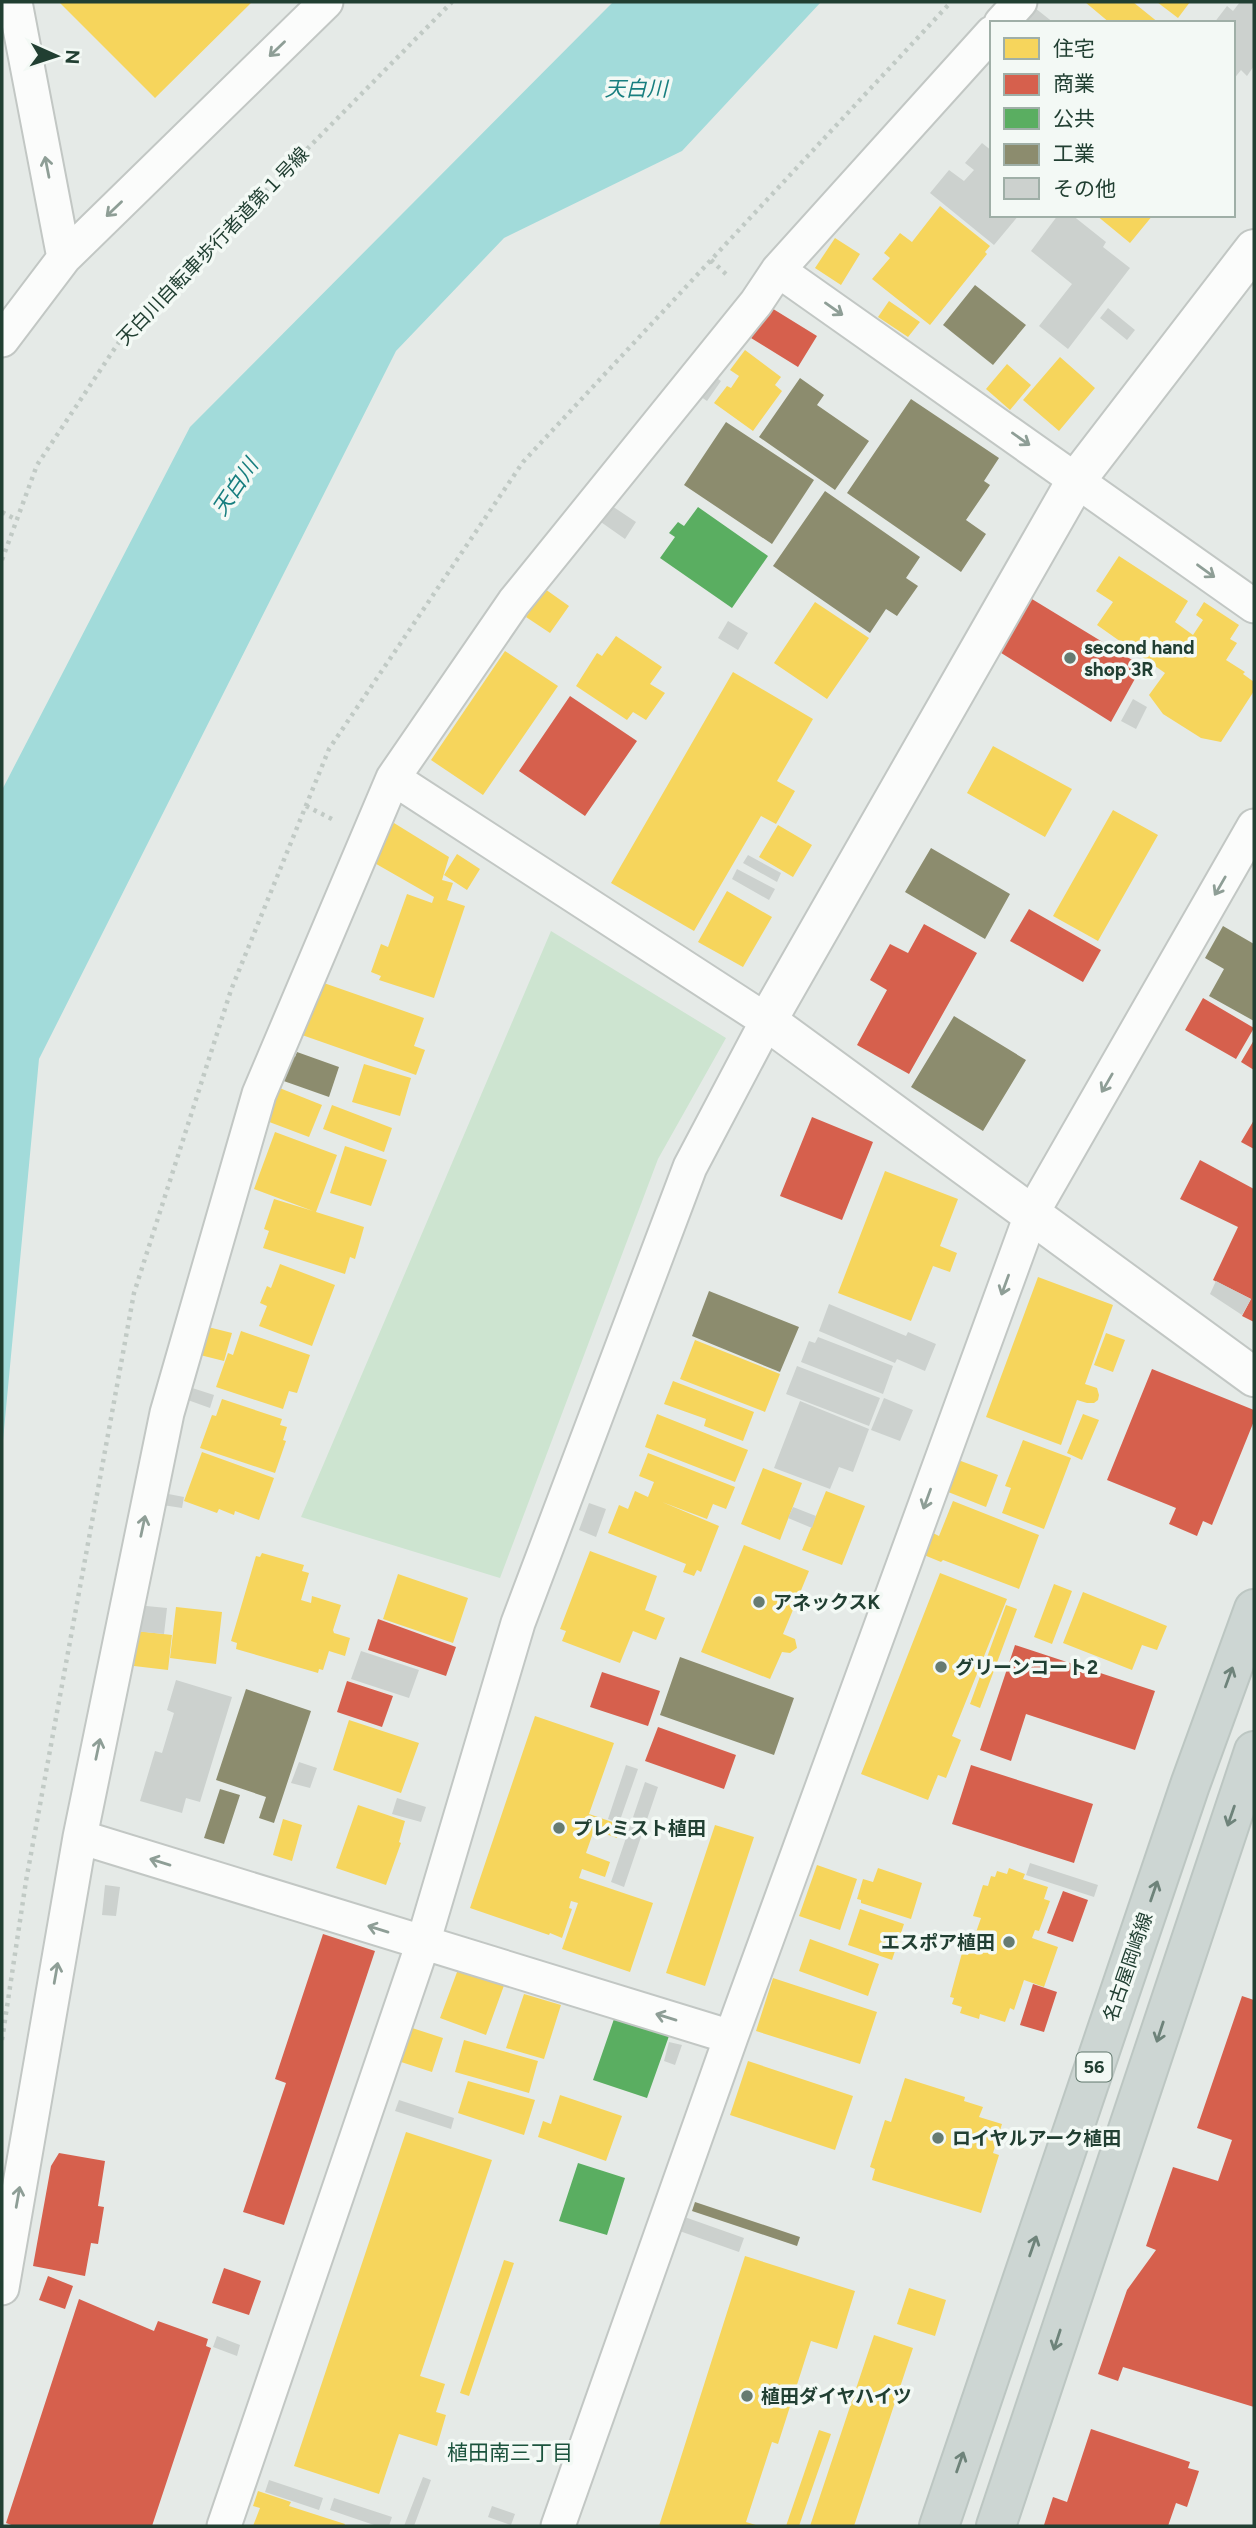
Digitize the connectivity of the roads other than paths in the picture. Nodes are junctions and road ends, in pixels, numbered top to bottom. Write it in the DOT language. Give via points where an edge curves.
graph roads {
  1 [pos="15,2"];
  2 [pos="326,2"];
  3 [pos="1020,2"];
  4 [pos="1003,21"];
  5 [pos="990,35"];
  6 [pos="1254,249"];
  7 [pos="64,258"];
  8 [pos="778,270"];
  9 [pos="2,340"];
  10 [pos="1077,479"];
  11 [pos="1254,606"];
  12 [pos="393,778"];
  13 [pos="1254,826"];
  14 [pos="767,1021"];
  15 [pos="1031,1215"];
  16 [pos="1254,1377"];
  17 [pos="1254,1609"];
  18 [pos="1254,1751"];
  19 [pos="80,1837"];
  20 [pos="423,1943"];
  21 [pos="731,2037"];
  22 [pos="2,2288"];
  23 [pos="224,2526"];
  24 [pos="558,2526"];
  25 [pos="939,2526"];
  26 [pos="996,2526"];
  7 -- 1 [label="street, one-way"];
  2 -- 7 [label="street, one-way"];
  3 -- 4 [label="street"];
  5 -- 8 [label="street"];
  6 -- 10 [label="street"];
  7 -- 9 [label="street"];
  8 -- 10 [label="street, one-way"];
  8 -- 12 [label="street" via="514,602"];
  10 -- 11 [label="street, one-way"];
  10 -- 14 [label="street"];
  12 -- 14 [label="street"];
  19 -- 12 [label="street, one-way" via="167,1413 259,1094"];
  13 -- 15 [label="street, one-way"];
  14 -- 15 [label="street"];
  14 -- 20 [label="street" via="690,1167 519,1623"];
  15 -- 16 [label="street"];
  15 -- 21 [label="street, one-way"];
  25 -- 17 [label="main road, 名古屋岡崎線 / 56, one-way"];
  18 -- 26 [label="main road, one-way"];
  20 -- 19 [label="street, one-way"];
  22 -- 19 [label="street, one-way"];
  21 -- 20 [label="street, one-way"];
  20 -- 23 [label="street"];
  21 -- 24 [label="street"];
}
